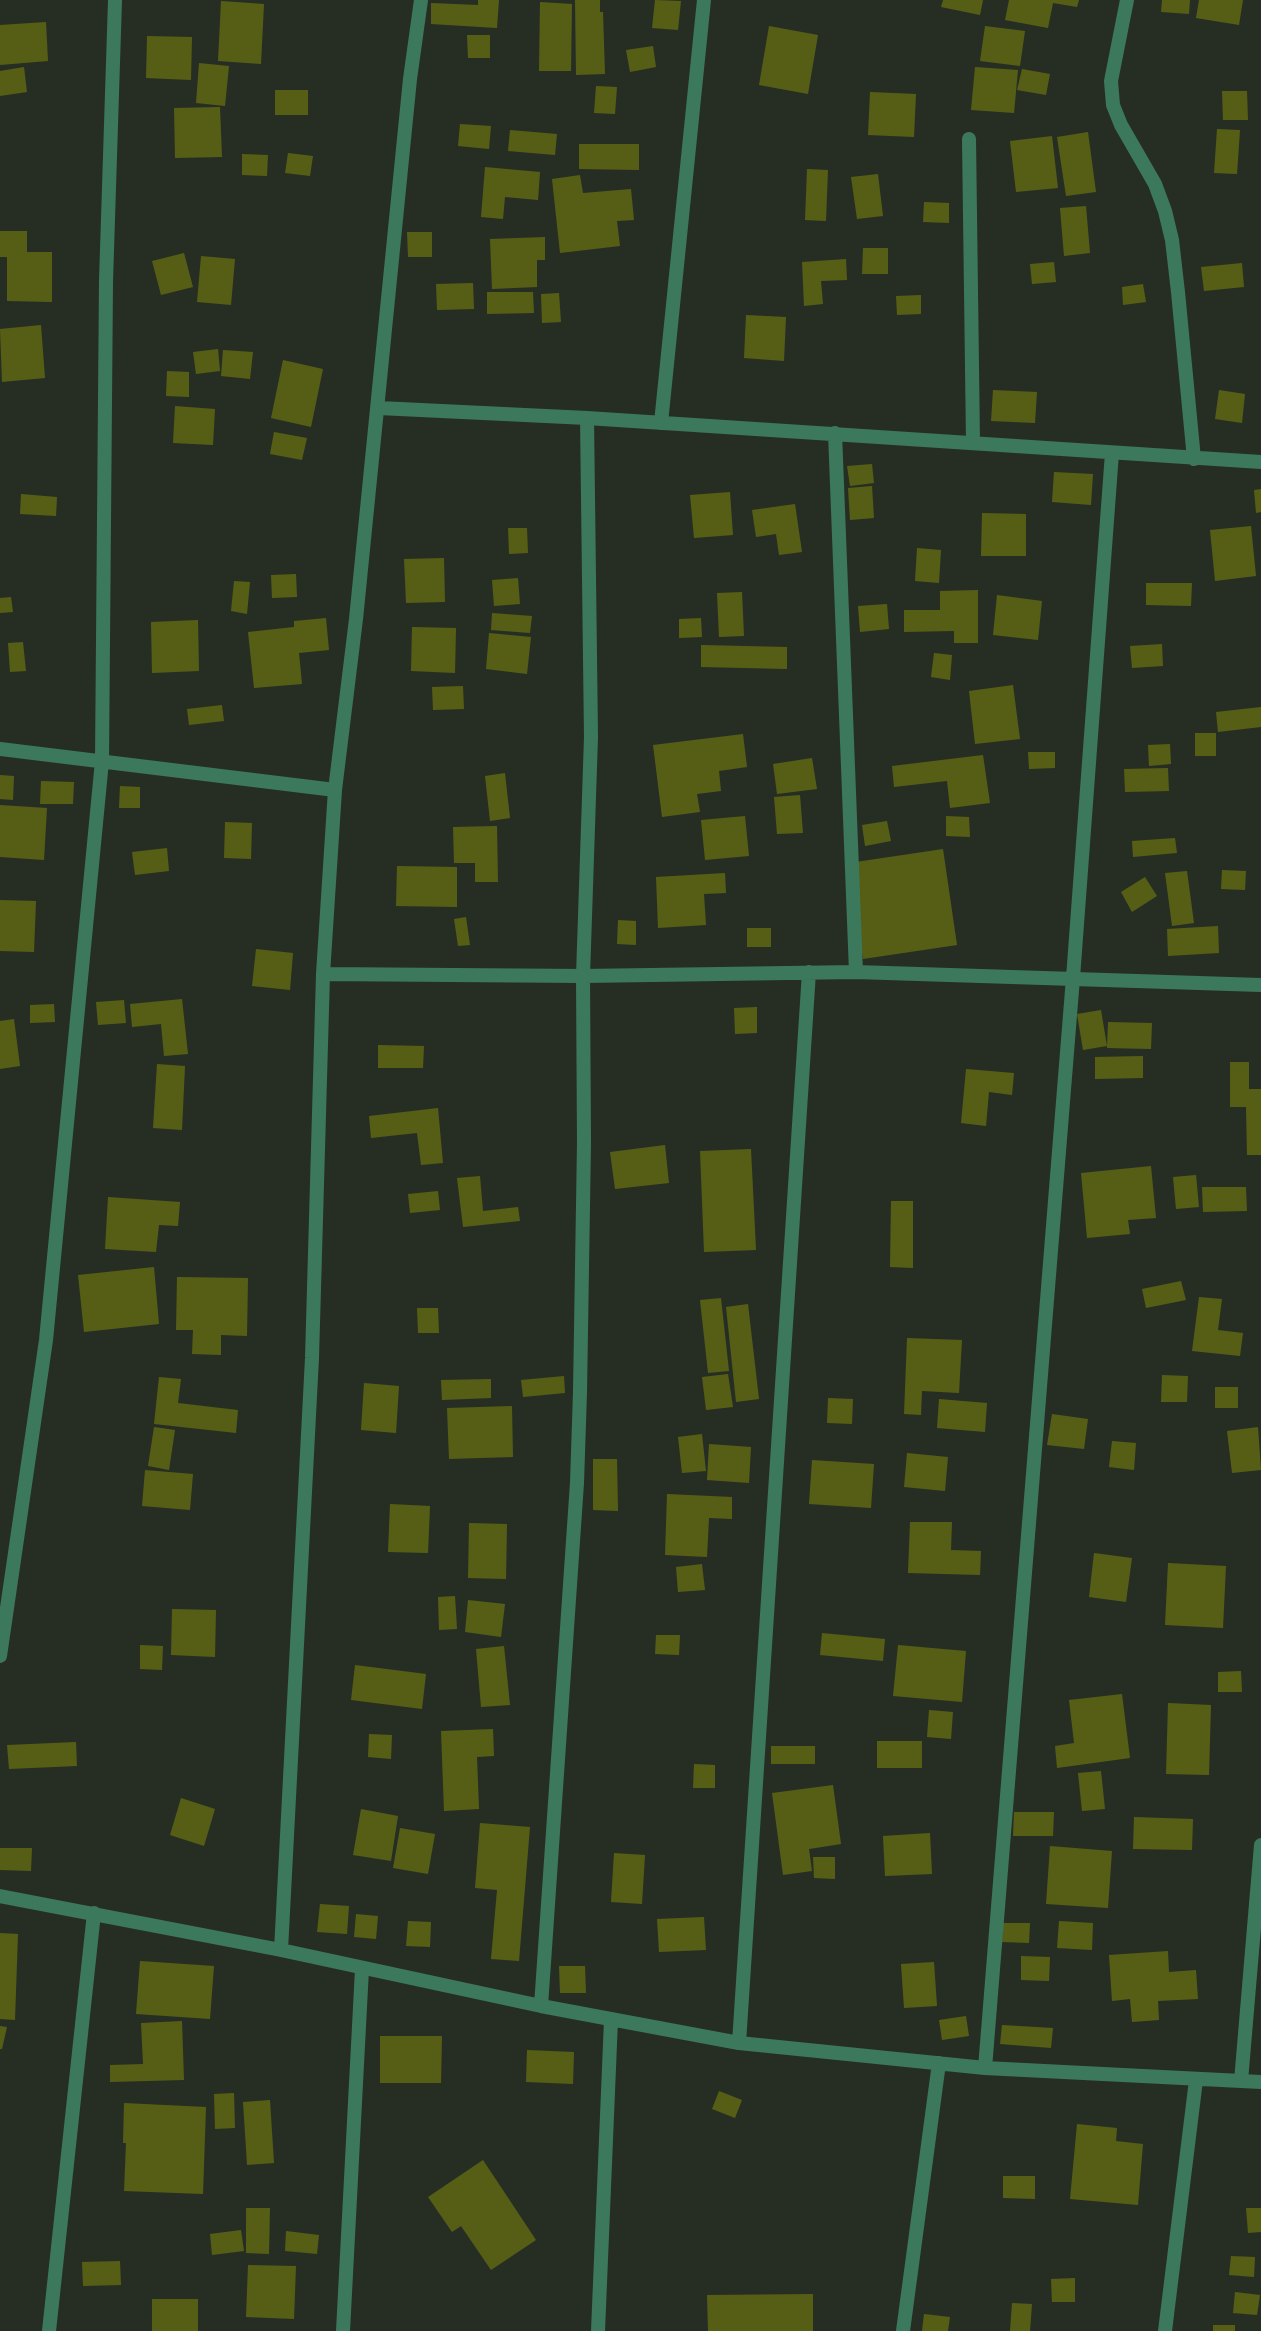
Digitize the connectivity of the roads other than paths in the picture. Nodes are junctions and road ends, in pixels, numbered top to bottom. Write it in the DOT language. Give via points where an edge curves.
graph roads {
  1 [pos="115,0"];
  2 [pos="421,0"];
  3 [pos="704,0"];
  4 [pos="1127,0"];
  5 [pos="969,139"];
  6 [pos="379,408"];
  7 [pos="587,418"];
  8 [pos="661,423"];
  9 [pos="835,433"];
  10 [pos="974,443"];
  11 [pos="1112,453"];
  12 [pos="1194,459"];
  13 [pos="1261,462"];
  14 [pos="0,749"];
  15 [pos="102,761"];
  16 [pos="335,790"];
  17 [pos="808,972"];
  18 [pos="856,972"];
  19 [pos="323,974"];
  20 [pos="583,976"];
  21 [pos="1073,978"];
  22 [pos="1261,985"];
  23 [pos="0,1656"];
  24 [pos="1261,1845"];
  25 [pos="0,1896"];
  26 [pos="94,1913"];
  27 [pos="281,1950"];
  28 [pos="362,1969"];
  29 [pos="541,2006"];
  30 [pos="611,2020"];
  31 [pos="739,2043"];
  32 [pos="939,2063"];
  33 [pos="985,2068"];
  34 [pos="1196,2080"];
  35 [pos="1241,2081"];
  36 [pos="1261,2082"];
  37 [pos="49,2331"];
  38 [pos="343,2331"];
  39 [pos="598,2331"];
  40 [pos="902,2331"];
  41 [pos="1166,2331"];
  1 -- 15 [label="street" via="106,281"];
  2 -- 6 [label="street"];
  3 -- 8 [label="street"];
  4 -- 12 [label="street" via="1111,81 1113,105 1156,184 1172,240"];
  5 -- 10 [label="street"];
  6 -- 7 [label="street"];
  6 -- 16 [label="street"];
  7 -- 8 [label="street"];
  7 -- 20 [label="street" via="591,737"];
  8 -- 9 [label="street"];
  9 -- 10 [label="street"];
  9 -- 18 [label="street"];
  10 -- 11 [label="street"];
  11 -- 12 [label="street"];
  11 -- 21 [label="street"];
  12 -- 13 [label="street"];
  14 -- 15 [label="street"];
  15 -- 16 [label="street"];
  15 -- 23 [label="street" via="46,1340"];
  16 -- 19 [label="street"];
  17 -- 18 [label="street"];
  17 -- 20 [label="street"];
  17 -- 31 [label="street"];
  18 -- 21 [label="street"];
  19 -- 20 [label="street"];
  19 -- 27 [label="street" via="312,1358"];
  20 -- 29 [label="street" via="577,1483"];
  21 -- 22 [label="street"];
  21 -- 33 [label="street"];
  24 -- 35 [label="street"];
  25 -- 26 [label="street"];
  26 -- 27 [label="street"];
  26 -- 37 [label="street"];
  27 -- 28 [label="street"];
  28 -- 29 [label="street"];
  28 -- 38 [label="street"];
  29 -- 30 [label="street"];
  30 -- 31 [label="street"];
  30 -- 39 [label="street"];
  31 -- 32 [label="street"];
  32 -- 33 [label="street"];
  32 -- 40 [label="street"];
  33 -- 34 [label="street"];
  34 -- 35 [label="street"];
  34 -- 41 [label="street"];
  35 -- 36 [label="street"];
}
